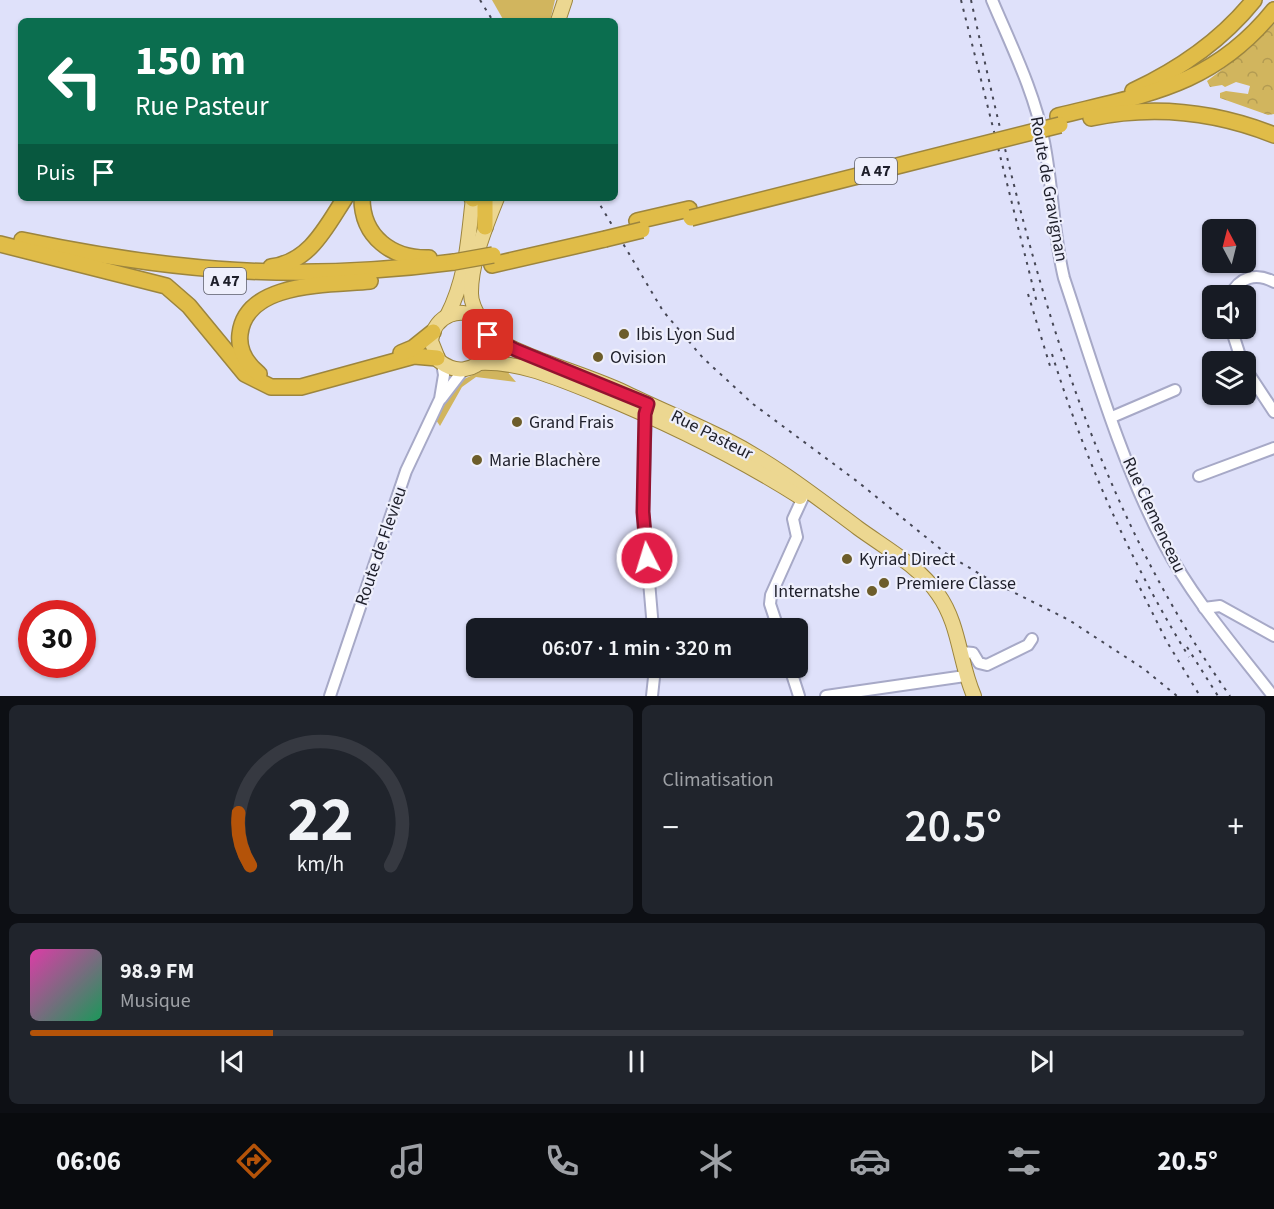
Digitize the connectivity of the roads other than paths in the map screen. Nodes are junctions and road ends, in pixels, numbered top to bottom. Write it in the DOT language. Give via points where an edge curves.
graph roads {
  1 [pos="565,0"];
  2 [pos="992,0"];
  3 [pos="1254,0"];
  4 [pos="1274,10"];
  5 [pos="559,18"];
  6 [pos="1084,110"];
  7 [pos="1169,112"];
  8 [pos="1059,121"];
  9 [pos="1274,135"];
  10 [pos="1274,145"];
  11 [pos="343,201"];
  12 [pos="363,201"];
  13 [pos="476,201"];
  14 [pos="477,201"];
  15 [pos="496,201"];
  16 [pos="485,227"];
  17 [pos="0,235"];
  18 [pos="603,235"];
  19 [pos="0,244"];
  20 [pos="497,256"];
  21 [pos="454,263"];
  22 [pos="242,273"];
  23 [pos="1064,278"];
  24 [pos="370,281"];
  25 [pos="1274,282"];
  26 [pos="1239,285"];
  27 [pos="447,315"];
  28 [pos="481,321"];
  29 [pos="433,332"];
  30 [pos="488,335"];
  31 [pos="440,361"];
  32 [pos="479,363"];
  33 [pos="464,369"];
  34 [pos="1256,385"];
  35 [pos="1175,390"];
  36 [pos="440,399"];
  37 [pos="646,409"];
  38 [pos="1274,412"];
  39 [pos="1112,417"];
  40 [pos="1274,448"];
  41 [pos="1199,476"];
  42 [pos="805,494"];
  43 [pos="1204,608"];
  44 [pos="652,618"];
  45 [pos="775,618"];
  46 [pos="1274,636"];
  47 [pos="1032,639"];
  48 [pos="962,652"];
  49 [pos="965,676"];
  50 [pos="654,678"];
  51 [pos="793,678"];
  52 [pos="330,696"];
  53 [pos="652,696"];
  54 [pos="799,696"];
  55 [pos="826,696"];
  56 [pos="974,696"];
  57 [pos="981,696"];
  58 [pos="1273,696"];
  1 -- 5 [label="main road"];
  2 -- 23 [label="street, Route de Gravignan" via="1038,116"];
  3 -- 6 [label="highway, A 47" via="1216,40 1181,66"];
  4 -- 6 [label="highway, A 47" via="1233,51 1190,79 1157,92"];
  6 -- 8 [label="highway, A 47"];
  7 -- 8 [label="highway, A 47"];
  7 -- 9 [label="highway, A 47" via="1227,119"];
  7 -- 10 [label="highway"];
  8 -- 18 [label="highway, A 47"];
  11 -- 22 [label="highway" via="320,238 300,257 284,265"];
  12 -- 21 [label="highway" via="367,226 386,248"];
  13 -- 27 [label="main road" via="461,283"];
  14 -- 16 [label="highway"];
  15 -- 16 [label="main road"];
  16 -- 28 [label="main road" via="471,293"];
  17 -- 22 [label="highway, A 47" via="145,263"];
  18 -- 20 [label="highway, A 47"];
  18 -- 20 [label="highway, A 47"];
  19 -- 24 [label="highway, A 47" via="121,269 202,279 269,283"];
  19 -- 31 [label="highway" via="166,286 189,306 245,374 271,387 301,387 414,356"];
  20 -- 21 [label="highway, A 47, bridge"];
  21 -- 22 [label="highway, A 47" via="347,272"];
  21 -- 24 [label="highway, A 47"];
  23 -- 39 [label="street, Rue Clemenceau"];
  24 -- 29 [label="highway" via="286,291 258,302 247,314 240,333 247,362 270,380 302,380 409,350"];
  25 -- 26 [label="street" via="1266,277 1248,278"];
  27 -- 28 [label="main road" via="465,313"];
  27 -- 29 [label="main road"];
  28 -- 30 [label="main road"];
  29 -- 31 [label="main road" via="432,345"];
  30 -- 32 [label="main road" via="487,350"];
  30 -- 37 [label="main road, Rue Pasteur"];
  31 -- 33 [label="main road"];
  31 -- 36 [label="street, Route de Flevieu" via="444,375"];
  32 -- 33 [label="main road"];
  32 -- 37 [label="main road, Rue Pasteur" via="499,362 525,368"];
  33 -- 36 [label="street, Route de Flevieu"];
  34 -- 38 [label="street"];
  35 -- 39 [label="street"];
  36 -- 52 [label="street, Route de Flevieu" via="406,471"];
  37 -- 42 [label="main road, Rue Pasteur" via="726,440"];
  37 -- 44 [label="street" via="643,512"];
  39 -- 43 [label="street, Rue Clemenceau" via="1164,544"];
  40 -- 41 [label="street"];
  42 -- 45 [label="street" via="794,519 796,537 771,595"];
  42 -- 48 [label="main road, Rue Pasteur" via="923,577 949,612"];
  43 -- 46 [label="street" via="1220,606"];
  43 -- 58 [label="street, Rue Clemenceau"];
  47 -- 48 [label="street" via="1028,645 987,665 979,663 973,653"];
  48 -- 49 [label="main road, Rue Pasteur"];
  48 -- 57 [label="main road, Rue Pasteur"];
  49 -- 55 [label="street"];
  49 -- 56 [label="main road, Rue Pasteur"];
  50 -- 53 [label="street"];
  51 -- 54 [label="street"];
}
